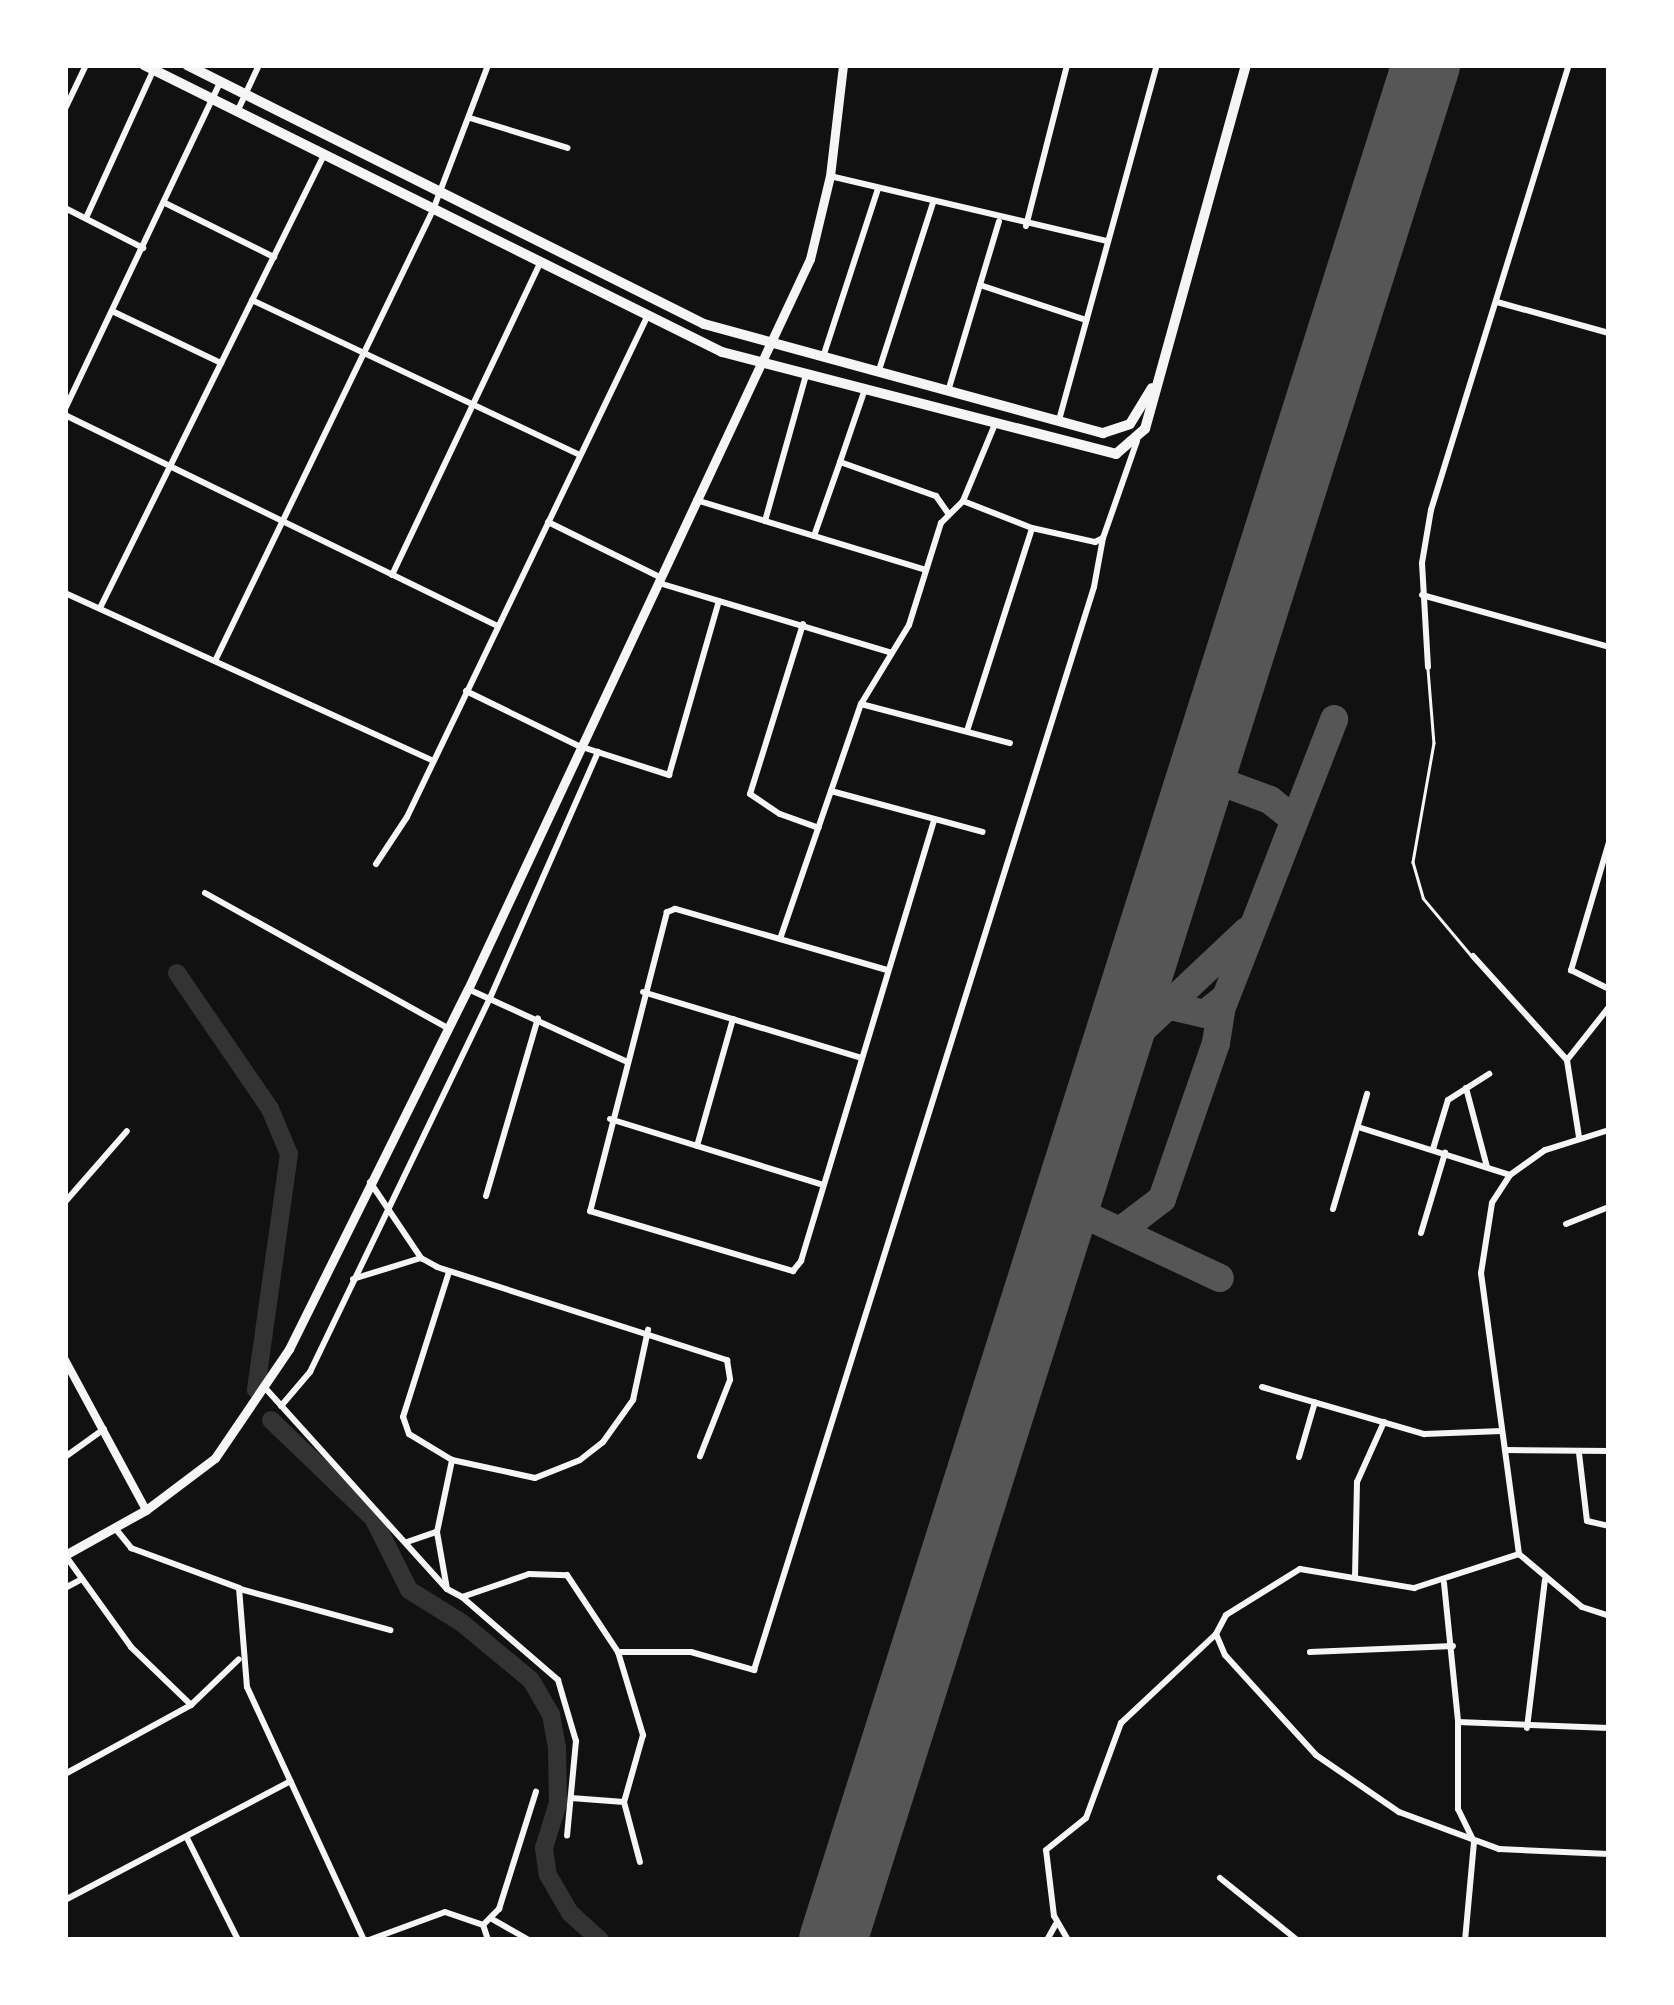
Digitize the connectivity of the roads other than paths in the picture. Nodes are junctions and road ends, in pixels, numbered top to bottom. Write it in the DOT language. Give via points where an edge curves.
graph roads {
  1 [pos="86,65"];
  2 [pos="187,65"];
  3 [pos="259,65"];
  4 [pos="488,65"];
  5 [pos="842,65"];
  6 [pos="1067,65"];
  7 [pos="1158,65"];
  8 [pos="1246,65"];
  9 [pos="1569,65"];
  10 [pos="149,67"];
  11 [pos="221,82"];
  12 [pos="246,93"];
  13 [pos="216,100"];
  14 [pos="65,109"];
  15 [pos="238,110"];
  16 [pos="470,118"];
  17 [pos="1609,132"];
  18 [pos="568,148"];
  19 [pos="324,154"];
  20 [pos="830,176"];
  21 [pos="878,189"];
  22 [pos="440,193"];
  23 [pos="165,203"];
  24 [pos="932,203"];
  25 [pos="65,208"];
  26 [pos="433,210"];
  27 [pos="1609,213"];
  28 [pos="86,218"];
  29 [pos="999,221"];
  30 [pos="1026,226"];
  31 [pos="1108,242"];
  32 [pos="143,248"];
  33 [pos="274,256"];
  34 [pos="540,264"];
  35 [pos="980,286"];
  36 [pos="252,300"];
  37 [pos="1496,302"];
  38 [pos="112,311"];
  39 [pos="646,319"];
  40 [pos="1086,320"];
  41 [pos="1609,333"];
  42 [pos="770,344"];
  43 [pos="364,353"];
  44 [pos="823,356"];
  45 [pos="221,363"];
  46 [pos="760,364"];
  47 [pos="879,370"];
  48 [pos="806,374"];
  49 [pos="1156,384"];
  50 [pos="866,388"];
  51 [pos="949,388"];
  52 [pos="473,404"];
  53 [pos="65,412"];
  54 [pos="1059,420"];
  55 [pos="996,423"];
  56 [pos="1137,441"];
  57 [pos="580,455"];
  58 [pos="840,462"];
  59 [pos="170,466"];
  60 [pos="695,500"];
  61 [pos="963,500"];
  62 [pos="948,513"];
  63 [pos="282,521"];
  64 [pos="766,521"];
  65 [pos="548,522"];
  66 [pos="1032,528"];
  67 [pos="814,536"];
  68 [pos="1103,538"];
  69 [pos="926,570"];
  70 [pos="392,574"];
  71 [pos="659,580"];
  72 [pos="65,593"];
  73 [pos="1422,595"];
  74 [pos="720,601"];
  75 [pos="100,608"];
  76 [pos="804,624"];
  77 [pos="497,626"];
  78 [pos="1609,648"];
  79 [pos="892,653"];
  80 [pos="214,661"];
  81 [pos="1428,667"];
  82 [pos="466,690"];
  83 [pos="861,704"];
  84 [pos="967,731"];
  85 [pos="1010,743"];
  86 [pos="579,746"];
  87 [pos="598,752"];
  88 [pos="432,760"];
  89 [pos="831,790"];
  90 [pos="934,821"];
  91 [pos="819,828"];
  92 [pos="983,832"];
  93 [pos="1609,842"];
  94 [pos="376,864"];
  95 [pos="205,893"];
  96 [pos="780,938"];
  97 [pos="1473,956"];
  98 [pos="887,970"];
  99 [pos="468,989"];
  100 [pos="1609,989"];
  101 [pos="643,992"];
  102 [pos="490,998"];
  103 [pos="1609,1007"];
  104 [pos="538,1018"];
  105 [pos="733,1019"];
  106 [pos="448,1028"];
  107 [pos="861,1058"];
  108 [pos="1567,1060"];
  109 [pos="624,1061"];
  110 [pos="1490,1074"];
  111 [pos="1466,1088"];
  112 [pos="1367,1094"];
  113 [pos="610,1119"];
  114 [pos="1358,1127"];
  115 [pos="1609,1130"];
  116 [pos="128,1131"];
  117 [pos="1579,1137"];
  118 [pos="697,1146"];
  119 [pos="1432,1149"];
  120 [pos="1444,1153"];
  121 [pos="1488,1167"];
  122 [pos="1510,1174"];
  123 [pos="370,1182"];
  124 [pos="824,1185"];
  125 [pos="486,1196"];
  126 [pos="65,1202"];
  127 [pos="385,1206"];
  128 [pos="1609,1208"];
  129 [pos="1333,1209"];
  130 [pos="1566,1224"];
  131 [pos="1421,1233"];
  132 [pos="422,1258"];
  133 [pos="449,1272"];
  134 [pos="352,1279"];
  135 [pos="648,1330"];
  136 [pos="65,1361"];
  137 [pos="1262,1387"];
  138 [pos="267,1390"];
  139 [pos="1315,1402"];
  140 [pos="281,1406"];
  141 [pos="1384,1422"];
  142 [pos="104,1429"];
  143 [pos="1502,1431"];
  144 [pos="1505,1450"];
  145 [pos="1609,1451"];
  146 [pos="1579,1453"];
  147 [pos="700,1456"];
  148 [pos="65,1457"];
  149 [pos="1299,1457"];
  150 [pos="452,1460"];
  151 [pos="146,1510"];
  152 [pos="1609,1526"];
  153 [pos="115,1528"];
  154 [pos="436,1532"];
  155 [pos="406,1542"];
  156 [pos="1519,1554"];
  157 [pos="65,1555"];
  158 [pos="1355,1577"];
  159 [pos="82,1579"];
  160 [pos="1545,1580"];
  161 [pos="1444,1583"];
  162 [pos="65,1588"];
  163 [pos="239,1588"];
  164 [pos="447,1589"];
  165 [pos="462,1597"];
  166 [pos="1609,1616"];
  167 [pos="390,1630"];
  168 [pos="1216,1634"];
  169 [pos="1453,1646"];
  170 [pos="618,1652"];
  171 [pos="1310,1652"];
  172 [pos="240,1658"];
  173 [pos="191,1706"];
  174 [pos="1458,1722"];
  175 [pos="1527,1728"];
  176 [pos="1609,1728"];
  177 [pos="65,1774"];
  178 [pos="290,1781"];
  179 [pos="536,1792"];
  180 [pos="571,1798"];
  181 [pos="624,1802"];
  182 [pos="567,1836"];
  183 [pos="187,1838"];
  184 [pos="1474,1842"];
  185 [pos="1609,1854"];
  186 [pos="640,1862"];
  187 [pos="1220,1878"];
  188 [pos="65,1900"];
  189 [pos="492,1918"];
  190 [pos="1056,1924"];
  191 [pos="482,1926"];
  192 [pos="238,1940"];
  193 [pos="366,1940"];
  194 [pos="488,1940"];
  195 [pos="529,1940"];
  196 [pos="1046,1940"];
  197 [pos="1068,1940"];
  198 [pos="1297,1940"];
  199 [pos="1465,1940"];
  1 -- 14 [label="street"];
  2 -- 11 [label="highway"];
  3 -- 12 [label="street"];
  4 -- 16 [label="street"];
  5 -- 20 [label="main road"];
  6 -- 30 [label="street"];
  7 -- 31 [label="street"];
  8 -- 49 [label="highway"];
  9 -- 37 [label="street"];
  10 -- 13 [label="highway"];
  10 -- 28 [label="street"];
  11 -- 12 [label="highway"];
  11 -- 13 [label="street"];
  12 -- 15 [label="street"];
  12 -- 22 [label="highway"];
  13 -- 15 [label="highway"];
  13 -- 23 [label="street"];
  15 -- 19 [label="highway"];
  16 -- 18 [label="street"];
  16 -- 22 [label="street"];
  17 -- 27 [label="street"];
  19 -- 26 [label="highway"];
  19 -- 33 [label="street"];
  20 -- 21 [label="street"];
  20 -- 42 [label="main road" via="810,260"];
  21 -- 24 [label="street"];
  21 -- 44 [label="street"];
  22 -- 26 [label="street"];
  22 -- 42 [label="highway" via="704,324"];
  23 -- 32 [label="street"];
  23 -- 33 [label="street"];
  24 -- 29 [label="street"];
  24 -- 47 [label="street"];
  25 -- 28 [label="street"];
  26 -- 34 [label="highway"];
  26 -- 43 [label="street"];
  28 -- 32 [label="street"];
  29 -- 30 [label="street"];
  29 -- 35 [label="street"];
  30 -- 31 [label="street"];
  31 -- 40 [label="street"];
  32 -- 38 [label="street"];
  33 -- 36 [label="street"];
  34 -- 39 [label="highway"];
  34 -- 52 [label="street"];
  35 -- 40 [label="street"];
  35 -- 51 [label="street"];
  36 -- 43 [label="street"];
  36 -- 45 [label="street"];
  37 -- 41 [label="street"];
  37 -- 73 [label="street" via="1431,510"];
  38 -- 45 [label="street"];
  38 -- 53 [label="street"];
  39 -- 46 [label="highway"];
  39 -- 57 [label="street"];
  40 -- 54 [label="street"];
  42 -- 44 [label="highway"];
  42 -- 46 [label="main road"];
  43 -- 52 [label="street"];
  43 -- 63 [label="street"];
  44 -- 47 [label="highway"];
  45 -- 59 [label="street"];
  46 -- 48 [label="highway"];
  46 -- 60 [label="main road"];
  47 -- 51 [label="highway"];
  48 -- 50 [label="highway"];
  48 -- 64 [label="street"];
  49 -- 54 [label="highway" via="1122,429 1104,434"];
  49 -- 56 [label="highway"];
  50 -- 55 [label="highway"];
  50 -- 58 [label="street"];
  51 -- 54 [label="highway"];
  52 -- 57 [label="street"];
  52 -- 70 [label="street"];
  53 -- 59 [label="street"];
  55 -- 56 [label="highway" via="1105,454"];
  55 -- 61 [label="street"];
  56 -- 68 [label="street"];
  57 -- 65 [label="street"];
  58 -- 62 [label="street" via="936,496"];
  58 -- 67 [label="street"];
  59 -- 63 [label="street"];
  59 -- 75 [label="street"];
  60 -- 64 [label="street"];
  60 -- 71 [label="main road"];
  61 -- 62 [label="street"];
  61 -- 66 [label="street"];
  62 -- 69 [label="street"];
  63 -- 70 [label="street"];
  63 -- 80 [label="street"];
  64 -- 67 [label="street"];
  65 -- 71 [label="street"];
  65 -- 77 [label="street"];
  66 -- 68 [label="street" via="1083,542"];
  66 -- 84 [label="street"];
  67 -- 69 [label="street"];
  68 -- 170 [label="street" via="1094,587 754,1670 692,1652"];
  69 -- 79 [label="street"];
  70 -- 77 [label="street"];
  71 -- 74 [label="street"];
  71 -- 86 [label="main road"];
  72 -- 75 [label="street"];
  73 -- 78 [label="street"];
  73 -- 81 [label="street"];
  74 -- 76 [label="street"];
  74 -- 87 [label="street" via="669,775"];
  75 -- 80 [label="street"];
  76 -- 79 [label="street"];
  76 -- 91 [label="street" via="750,794"];
  77 -- 82 [label="street"];
  79 -- 83 [label="street"];
  80 -- 88 [label="street"];
  81 -- 97 [label="lane" via="1434,743 1412,861 1423,898"];
  82 -- 86 [label="street"];
  82 -- 88 [label="street"];
  83 -- 84 [label="street"];
  83 -- 89 [label="street"];
  84 -- 85 [label="street"];
  86 -- 87 [label="street"];
  86 -- 99 [label="main road"];
  87 -- 102 [label="street"];
  88 -- 94 [label="street" via="408,817"];
  89 -- 90 [label="street"];
  89 -- 91 [label="street"];
  90 -- 92 [label="street"];
  90 -- 98 [label="street"];
  91 -- 96 [label="street"];
  93 -- 100 [label="street" via="1571,970"];
  95 -- 106 [label="street"];
  96 -- 98 [label="street"];
  96 -- 101 [label="street" via="676,909 659,928"];
  97 -- 108 [label="street"];
  98 -- 107 [label="street"];
  99 -- 102 [label="street"];
  99 -- 106 [label="main road"];
  101 -- 105 [label="street"];
  101 -- 109 [label="street"];
  102 -- 104 [label="street"];
  102 -- 127 [label="street"];
  103 -- 108 [label="street"];
  104 -- 109 [label="street"];
  104 -- 125 [label="street"];
  105 -- 107 [label="street"];
  105 -- 118 [label="street"];
  106 -- 123 [label="main road"];
  107 -- 124 [label="street"];
  108 -- 117 [label="street"];
  109 -- 113 [label="street"];
  110 -- 111 [label="street"];
  111 -- 119 [label="street" via="1448,1100"];
  111 -- 121 [label="street"];
  112 -- 114 [label="street"];
  113 -- 118 [label="street"];
  113 -- 124 [label="street" via="590,1211 783,1272 801,1261"];
  114 -- 119 [label="street"];
  114 -- 129 [label="street"];
  115 -- 117 [label="street"];
  116 -- 126 [label="street"];
  117 -- 122 [label="street"];
  118 -- 124 [label="street"];
  119 -- 120 [label="street"];
  120 -- 121 [label="street"];
  120 -- 131 [label="street"];
  121 -- 122 [label="street"];
  122 -- 143 [label="street" via="1492,1203 1482,1251"];
  123 -- 127 [label="street"];
  123 -- 138 [label="main road"];
  127 -- 132 [label="street"];
  127 -- 134 [label="street"];
  128 -- 130 [label="street"];
  132 -- 133 [label="street"];
  132 -- 134 [label="street"];
  133 -- 135 [label="street"];
  133 -- 150 [label="street" via="403,1417 409,1434"];
  134 -- 140 [label="street" via="310,1372"];
  135 -- 147 [label="street" via="730,1364"];
  135 -- 150 [label="street" via="633,1400 603,1442 580,1460 535,1478"];
  136 -- 142 [label="street"];
  137 -- 139 [label="street"];
  138 -- 140 [label="street"];
  138 -- 151 [label="main road" via="216,1458"];
  139 -- 141 [label="street"];
  139 -- 149 [label="street"];
  140 -- 155 [label="street"];
  141 -- 143 [label="street" via="1452,1437"];
  141 -- 158 [label="street" via="1357,1482"];
  142 -- 148 [label="street"];
  142 -- 151 [label="street"];
  143 -- 144 [label="street"];
  144 -- 146 [label="street"];
  144 -- 156 [label="street"];
  145 -- 146 [label="street"];
  146 -- 152 [label="street" via="1587,1521"];
  150 -- 154 [label="street"];
  151 -- 153 [label="main road"];
  153 -- 157 [label="main road"];
  153 -- 163 [label="street" via="131,1548"];
  154 -- 155 [label="street" via="420,1543"];
  154 -- 164 [label="street"];
  155 -- 164 [label="street"];
  156 -- 160 [label="street"];
  156 -- 161 [label="street"];
  157 -- 159 [label="street"];
  158 -- 161 [label="street" via="1414,1588"];
  158 -- 168 [label="street" via="1300,1569 1226,1615"];
  159 -- 162 [label="street"];
  159 -- 173 [label="street" via="130,1647"];
  160 -- 166 [label="street" via="1582,1607"];
  160 -- 175 [label="street"];
  161 -- 169 [label="street"];
  163 -- 167 [label="street"];
  163 -- 172 [label="street"];
  164 -- 165 [label="street"];
  165 -- 170 [label="street" via="529,1574 567,1574"];
  165 -- 180 [label="street" via="558,1680 576,1741"];
  168 -- 184 [label="street" via="1225,1655 1316,1755 1399,1812"];
  168 -- 190 [label="street" via="1121,1723 1086,1818 1046,1850"];
  169 -- 171 [label="street"];
  169 -- 174 [label="street"];
  170 -- 181 [label="street" via="643,1735"];
  172 -- 173 [label="street"];
  172 -- 178 [label="street"];
  173 -- 177 [label="street"];
  174 -- 175 [label="street"];
  174 -- 184 [label="street" via="1458,1809"];
  175 -- 176 [label="street"];
  178 -- 183 [label="street"];
  178 -- 193 [label="street"];
  179 -- 189 [label="street"];
  180 -- 181 [label="street"];
  180 -- 182 [label="street"];
  181 -- 186 [label="street"];
  183 -- 188 [label="street"];
  183 -- 192 [label="street"];
  184 -- 185 [label="street" via="1565,1857"];
  184 -- 199 [label="street"];
  187 -- 198 [label="street"];
  189 -- 191 [label="street"];
  189 -- 195 [label="street"];
  190 -- 196 [label="street"];
  190 -- 197 [label="street"];
  191 -- 193 [label="street" via="445,1912"];
  191 -- 194 [label="street"];
}
